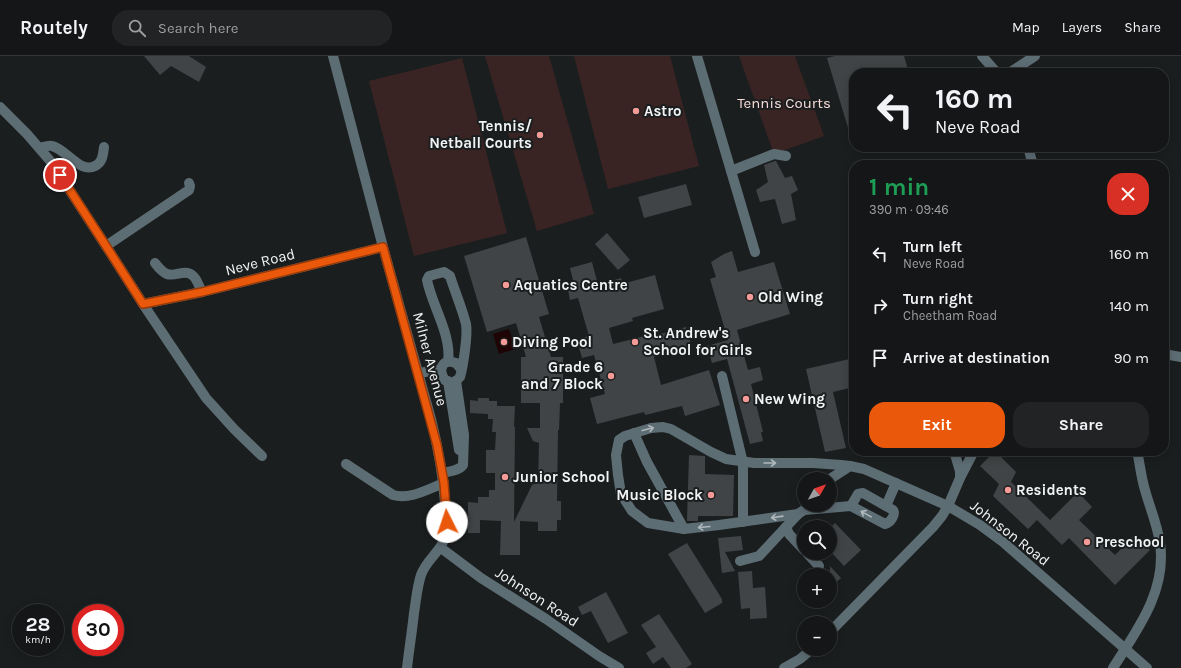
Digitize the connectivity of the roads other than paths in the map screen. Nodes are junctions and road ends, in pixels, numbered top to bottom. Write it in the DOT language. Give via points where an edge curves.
graph roads {
  1 [pos="333,56"];
  2 [pos="697,56"];
  3 [pos="982,56"];
  4 [pos="1035,56"];
  5 [pos="993,68"];
  6 [pos="1017,68"];
  7 [pos="0,107"];
  8 [pos="104,147"];
  9 [pos="40,148"];
  10 [pos="786,156"];
  11 [pos="731,171"];
  12 [pos="189,183"];
  13 [pos="106,246"];
  14 [pos="383,247"];
  15 [pos="755,252"];
  16 [pos="155,263"];
  17 [pos="202,292"];
  18 [pos="143,304"];
  19 [pos="1169,355"];
  20 [pos="1181,357"];
  21 [pos="448,362"];
  22 [pos="461,369"];
  23 [pos="440,370"];
  24 [pos="418,373"];
  25 [pos="722,376"];
  26 [pos="452,381"];
  27 [pos="634,433"];
  28 [pos="262,456"];
  29 [pos="956,456"];
  30 [pos="971,456"];
  31 [pos="1139,456"];
  32 [pos="743,463"];
  33 [pos="346,464"];
  34 [pos="850,466"];
  35 [pos="837,474"];
  36 [pos="443,478"];
  37 [pos="960,478"];
  38 [pos="896,483"];
  39 [pos="851,506"];
  40 [pos="948,506"];
  41 [pos="837,507"];
  42 [pos="890,509"];
  43 [pos="797,511"];
  44 [pos="801,512"];
  45 [pos="743,522"];
  46 [pos="786,527"];
  47 [pos="684,529"];
  48 [pos="797,543"];
  49 [pos="441,548"];
  50 [pos="813,560"];
  51 [pos="740,561"];
  52 [pos="819,566"];
  53 [pos="837,625"];
  54 [pos="1124,650"];
  55 [pos="804,656"];
  56 [pos="407,668"];
  57 [pos="619,668"];
  58 [pos="784,668"];
  59 [pos="1113,668"];
  60 [pos="1146,668"];
  1 -- 14 [label="street, Milner Avenue"];
  2 -- 11 [label="street"];
  3 -- 5 [label="street"];
  4 -- 6 [label="street"];
  7 -- 9 [label="street"];
  8 -- 9 [label="street" via="100,162 88,168 81,166 58,148"];
  9 -- 13 [label="street"];
  10 -- 11 [label="street" via="774,154"];
  11 -- 15 [label="street"];
  12 -- 13 [label="street" via="189,190"];
  13 -- 18 [label="street"];
  14 -- 17 [label="street, Neve Road"];
  14 -- 24 [label="street, Milner Avenue"];
  16 -- 17 [label="street" via="166,274 192,274"];
  17 -- 18 [label="street, Neve Road"];
  18 -- 28 [label="street" via="206,398"];
  19 -- 20 [label="street"];
  21 -- 22 [label="street" via="456,363"];
  21 -- 22 [label="street" via="446,337 427,280 429,276 444,272 450,276 466,324 464,364"];
  21 -- 23 [label="street" via="444,363"];
  22 -- 26 [label="street" via="460,377"];
  23 -- 24 [label="street"];
  23 -- 26 [label="street" via="443,378"];
  24 -- 36 [label="street, Milner Avenue"];
  25 -- 32 [label="street"];
  26 -- 36 [label="street" via="461,465"];
  27 -- 32 [label="street, one-way" via="651,428 671,429 711,452"];
  27 -- 47 [label="street"];
  27 -- 47 [label="street" via="619,440 616,455 621,494 632,511 648,523"];
  29 -- 37 [label="street"];
  30 -- 37 [label="street"];
  31 -- 54 [label="street" via="1145,489 1156,521 1160,544 1160,568 1157,590 1151,604"];
  32 -- 34 [label="street, one-way"];
  32 -- 45 [label="street"];
  33 -- 36 [label="street" via="400,497"];
  34 -- 35 [label="street"];
  34 -- 38 [label="street" via="864,469"];
  36 -- 49 [label="street, Milner Avenue" via="447,522 445,540"];
  37 -- 40 [label="street"];
  38 -- 40 [label="street"];
  38 -- 42 [label="street"];
  39 -- 41 [label="street"];
  39 -- 42 [label="street" via="861,493"];
  42 -- 39 [label="street, one-way" via="894,515 885,524"];
  40 -- 53 [label="street, Johnson Road" via="933,527"];
  40 -- 54 [label="street, Johnson Road" via="980,524 1003,542"];
  43 -- 45 [label="street, one-way"];
  44 -- 46 [label="street"];
  45 -- 47 [label="street, one-way"];
  46 -- 48 [label="street"];
  46 -- 51 [label="street" via="759,556"];
  49 -- 56 [label="street, Milner Avenue" via="421,574 416,593"];
  49 -- 57 [label="street, Johnson Road" via="481,578"];
  50 -- 52 [label="street"];
  54 -- 59 [label="street"];
  54 -- 60 [label="street, Johnson Road"];
  55 -- 58 [label="street"];
}
